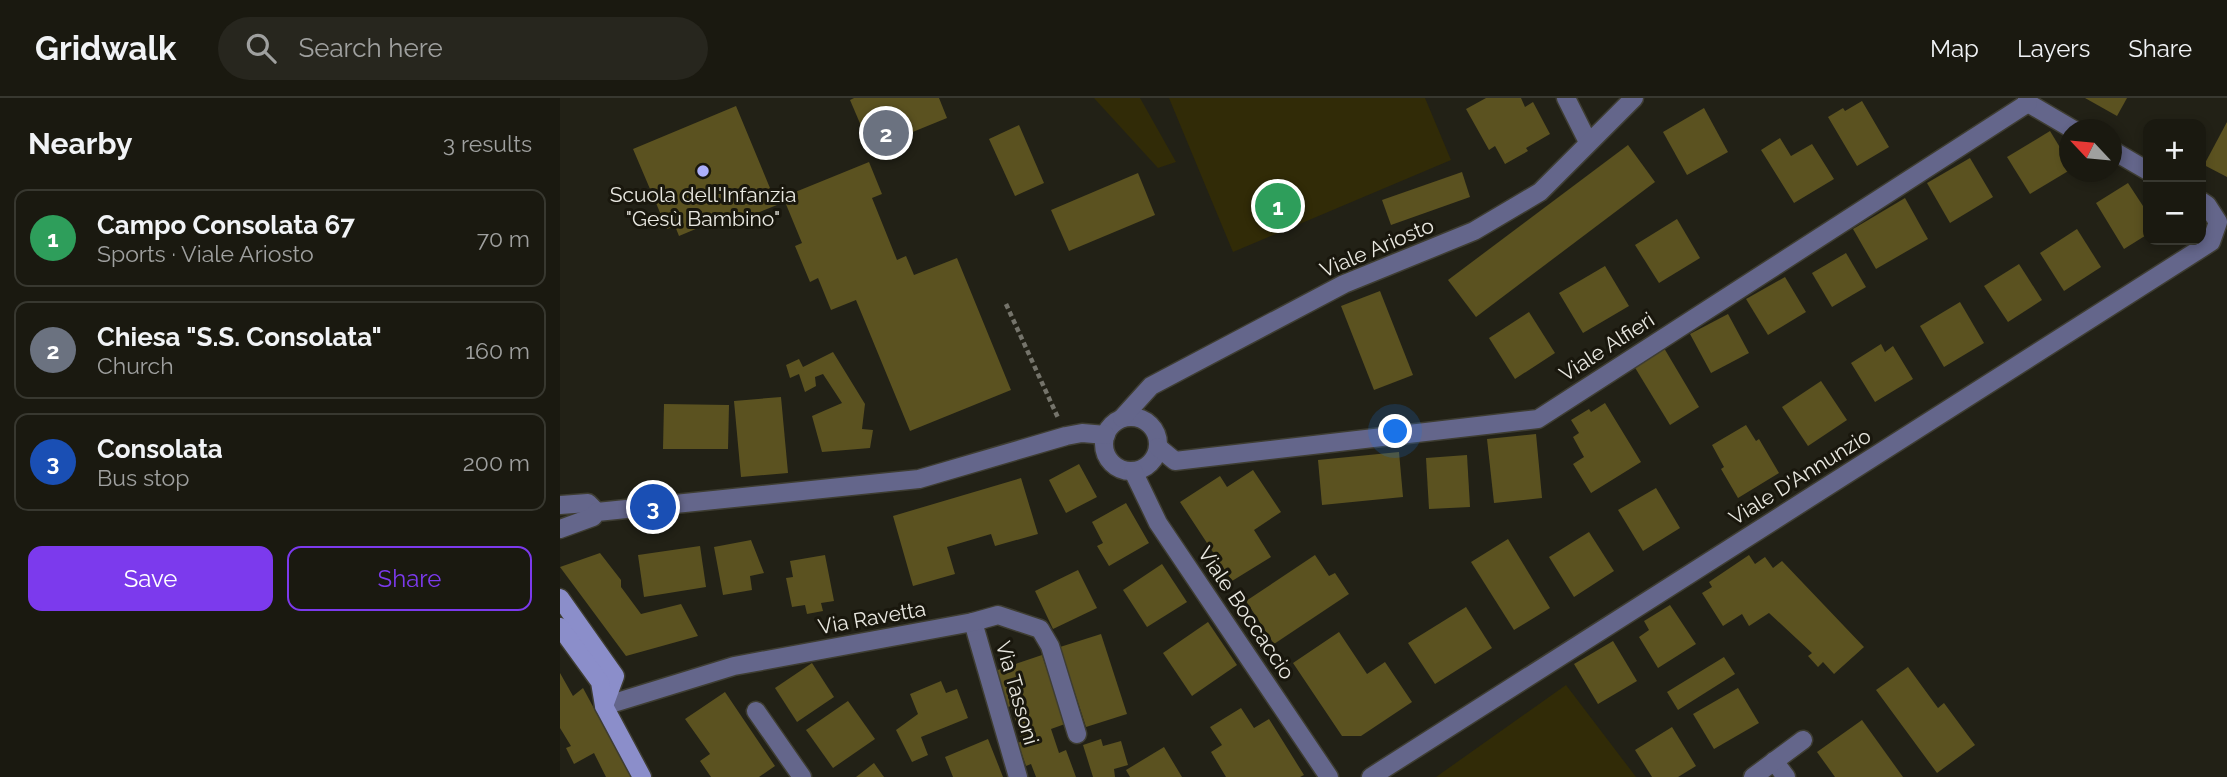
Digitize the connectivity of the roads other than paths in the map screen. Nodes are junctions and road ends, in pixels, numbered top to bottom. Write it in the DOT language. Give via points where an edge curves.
graph roads {
  1 [pos="1566,98"];
  2 [pos="1634,98"];
  3 [pos="2028,101"];
  4 [pos="2059,121"];
  5 [pos="1588,142"];
  6 [pos="2122,156"];
  7 [pos="2143,168"];
  8 [pos="2206,204"];
  9 [pos="1122,418"];
  10 [pos="1106,435"];
  11 [pos="1158,447"];
  12 [pos="1133,471"];
  13 [pos="560,505"];
  14 [pos="597,512"];
  15 [pos="560,529"];
  16 [pos="560,598"];
  17 [pos="973,622"];
  18 [pos="560,627"];
  19 [pos="604,706"];
  20 [pos="757,711"];
  21 [pos="1077,734"];
  22 [pos="1803,740"];
  23 [pos="1774,761"];
  24 [pos="642,777"];
  25 [pos="802,777"];
  26 [pos="1018,777"];
  27 [pos="1329,777"];
  28 [pos="1371,777"];
  29 [pos="1753,777"];
  30 [pos="1786,777"];
  1 -- 5 [label="street"];
  2 -- 5 [label="street, Viale Ariosto"];
  3 -- 4 [label="street"];
  3 -- 11 [label="street, Viale Alfieri" via="1538,419 1175,461"];
  5 -- 9 [label="street, Viale Ariosto" via="1540,192 1474,231 1344,284 1152,386"];
  6 -- 7 [label="street"];
  8 -- 28 [label="street, Viale D'Annunzio" via="2218,222 2211,242"];
  9 -- 10 [label="street"];
  9 -- 11 [label="street" via="1135,417 1149,424"];
  10 -- 12 [label="street" via="1109,460"];
  10 -- 14 [label="street" via="1066,436 919,479"];
  11 -- 12 [label="street" via="1153,460"];
  12 -- 27 [label="street, Viale Boccaccio" via="1158,523"];
  13 -- 14 [label="street" via="588,503"];
  14 -- 15 [label="street"];
  16 -- 19 [label="main road" via="615,676"];
  17 -- 19 [label="street, Via Ravetta" via="734,666"];
  17 -- 21 [label="street, Via Ravetta" via="998,615 1040,629 1050,646"];
  17 -- 26 [label="street, Via Tassoni"];
  18 -- 19 [label="main road" via="600,682"];
  19 -- 24 [label="main road"];
  20 -- 25 [label="street"];
  22 -- 23 [label="street"];
  23 -- 29 [label="street"];
  23 -- 30 [label="street"];
}
